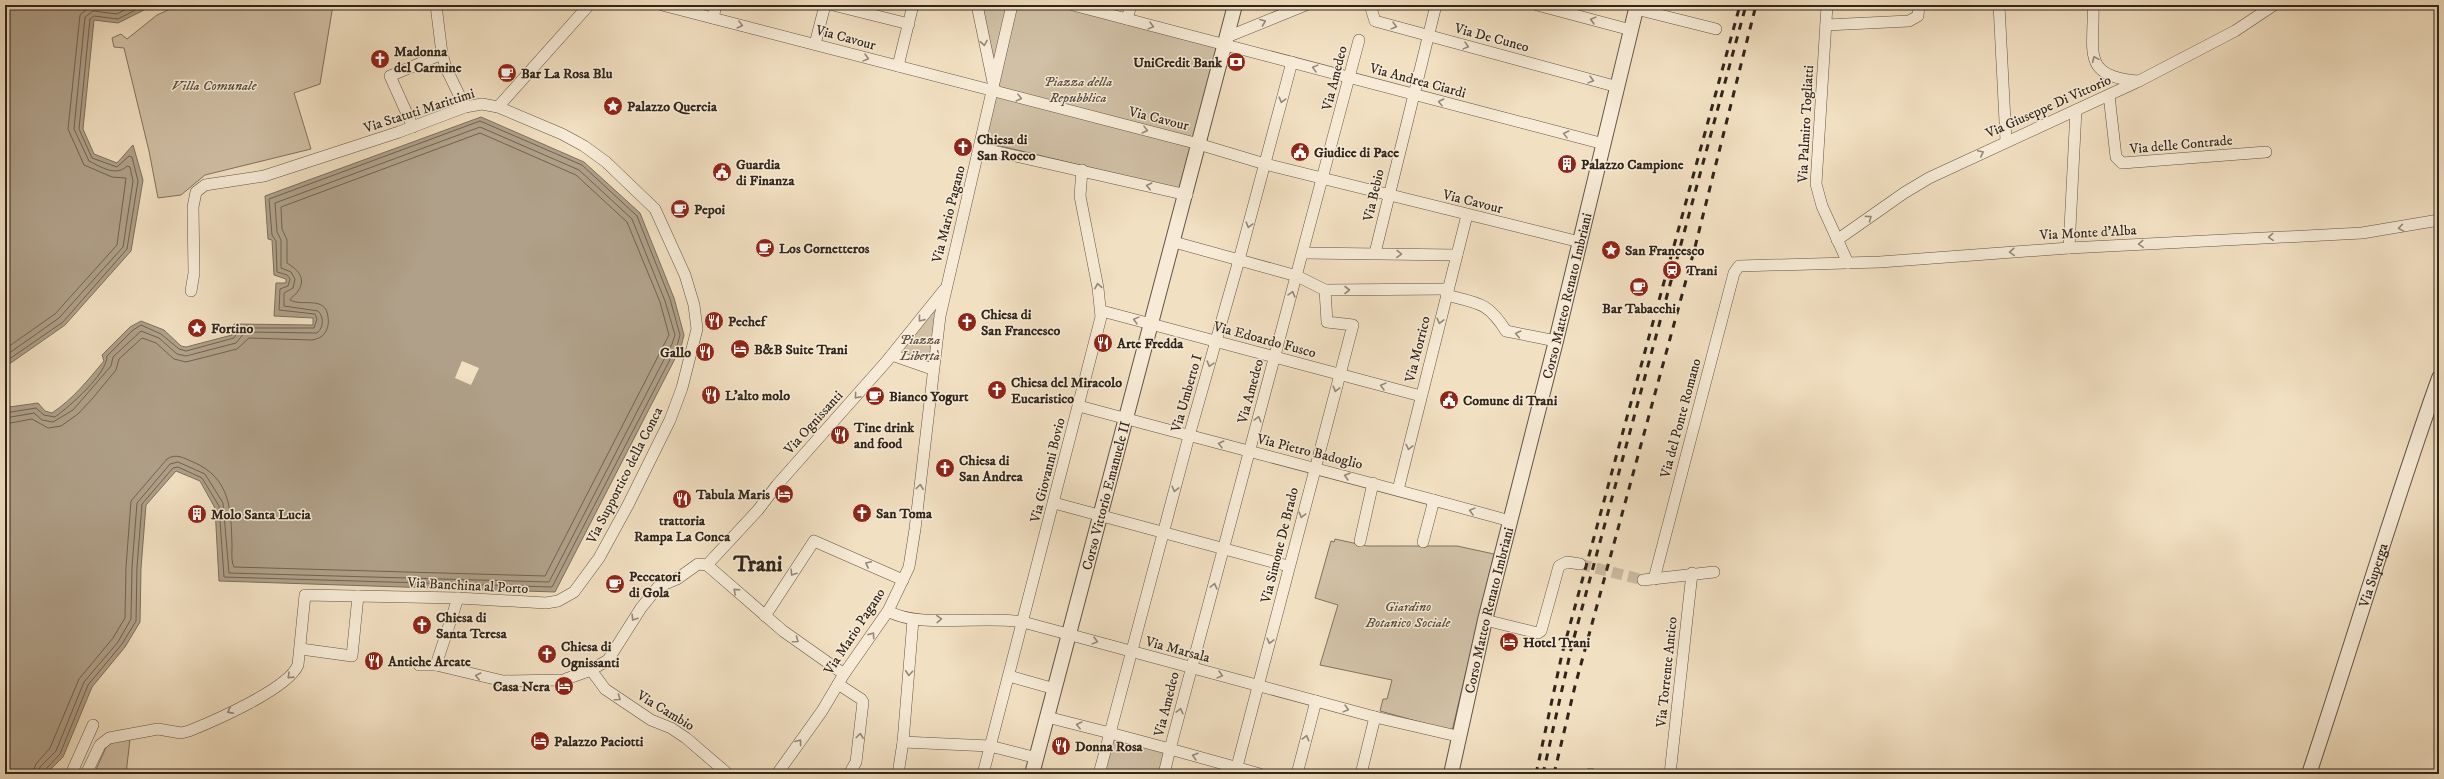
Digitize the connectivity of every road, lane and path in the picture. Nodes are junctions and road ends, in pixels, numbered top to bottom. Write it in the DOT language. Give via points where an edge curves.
graph roads {
  1 [pos="436,5"];
  2 [pos="589,5"];
  3 [pos="662,5"];
  4 [pos="716,5"];
  5 [pos="825,5"];
  6 [pos="833,5"];
  7 [pos="914,5"];
  8 [pos="977,5"];
  9 [pos="1012,5"];
  10 [pos="1073,5"];
  11 [pos="1131,5"];
  12 [pos="1235,5"];
  13 [pos="1306,5"];
  14 [pos="1370,5"];
  15 [pos="1436,5"];
  16 [pos="1537,5"];
  17 [pos="1827,5"];
  18 [pos="1919,5"];
  19 [pos="1999,5"];
  20 [pos="2093,5"];
  21 [pos="2274,5"];
  22 [pos="1636,7"];
  23 [pos="713,18"];
  24 [pos="1127,19"];
  25 [pos="909,24"];
  26 [pos="1826,25"];
  27 [pos="1716,29"];
  28 [pos="1630,30"];
  29 [pos="1428,35"];
  30 [pos="1359,40"];
  31 [pos="1226,41"];
  32 [pos="815,44"];
  33 [pos="442,54"];
  34 [pos="1292,62"];
  35 [pos="898,66"];
  36 [pos="1350,77"];
  37 [pos="2139,81"];
  38 [pos="1618,87"];
  39 [pos="993,90"];
  40 [pos="1413,94"];
  41 [pos="2109,95"];
  42 [pos="498,107"];
  43 [pos="465,108"];
  44 [pos="2076,110"];
  45 [pos="413,127"];
  46 [pos="2006,141"];
  47 [pos="1200,144"];
  48 [pos="1604,144"];
  49 [pos="980,148"];
  50 [pos="2266,152"];
  51 [pos="1265,164"];
  52 [pos="1082,170"];
  53 [pos="1322,178"];
  54 [pos="1388,194"];
  55 [pos="1186,195"];
  56 [pos="1467,215"];
  57 [pos="2439,220"];
  58 [pos="1837,240"];
  59 [pos="1174,242"];
  60 [pos="1580,242"];
  61 [pos="2070,248"];
  62 [pos="1304,253"];
  63 [pos="1375,253"];
  64 [pos="1457,255"];
  65 [pos="1239,260"];
  66 [pos="1848,263"];
  67 [pos="1738,266"];
  68 [pos="1297,276"];
  69 [pos="946,288"];
  70 [pos="1325,290"];
  71 [pos="191,291"];
  72 [pos="1447,292"];
  73 [pos="1102,311"];
  74 [pos="1152,325"];
  75 [pos="1216,342"];
  76 [pos="1556,342"];
  77 [pos="695,343"];
  78 [pos="892,355"];
  79 [pos="1275,357"];
  80 [pos="932,369"];
  81 [pos="1340,374"];
  82 [pos="2439,378"];
  83 [pos="1421,396"];
  84 [pos="1079,406"];
  85 [pos="1126,419"];
  86 [pos="1189,436"];
  87 [pos="1250,452"];
  88 [pos="1314,467"];
  89 [pos="1373,483"];
  90 [pos="1398,490"];
  91 [pos="1434,500"];
  92 [pos="1054,503"];
  93 [pos="1101,515"];
  94 [pos="1510,521"];
  95 [pos="1165,532"];
  96 [pos="1360,541"];
  97 [pos="1423,542"];
  98 [pos="1224,548"];
  99 [pos="1580,564"];
  100 [pos="707,565"];
  101 [pos="1288,566"];
  102 [pos="1714,572"];
  103 [pos="1692,573"];
  104 [pos="903,580"];
  105 [pos="574,592"];
  106 [pos="358,596"];
  107 [pos="458,598"];
  108 [pos="888,611"];
  109 [pos="765,616"];
  110 [pos="914,620"];
  111 [pos="1485,620"];
  112 [pos="1023,622"];
  113 [pos="1069,634"];
  114 [pos="302,649"];
  115 [pos="1130,651"];
  116 [pos="419,665"];
  117 [pos="436,665"];
  118 [pos="1191,668"];
  119 [pos="592,670"];
  120 [pos="1009,676"];
  121 [pos="841,679"];
  122 [pos="1259,686"];
  123 [pos="1055,689"];
  124 [pos="1316,701"];
  125 [pos="1047,717"];
  126 [pos="1375,717"];
  127 [pos="93,726"];
  128 [pos="1110,733"];
  129 [pos="1458,736"];
  130 [pos="903,742"];
  131 [pos="990,746"];
  132 [pos="1170,749"];
  133 [pos="1037,758"];
  134 [pos="1236,771"];
  135 [pos="71,774"];
  136 [pos="86,774"];
  137 [pos="728,774"];
  138 [pos="776,774"];
  139 [pos="852,774"];
  140 [pos="898,774"];
  141 [pos="984,774"];
  142 [pos="1032,774"];
  143 [pos="1099,774"];
  144 [pos="1164,774"];
  145 [pos="1260,774"];
  146 [pos="1297,774"];
  147 [pos="1361,774"];
  148 [pos="1451,774"];
  149 [pos="1670,774"];
  150 [pos="2309,774"];
  1 -- 33 [label="street"];
  2 -- 42 [label="street"];
  3 -- 23 [label="street, Via Cavour"];
  4 -- 23 [label="street"];
  5 -- 32 [label="street"];
  6 -- 25 [label="street"];
  7 -- 25 [label="street"];
  8 -- 39 [label="street, one-way"];
  9 -- 39 [label="street"];
  10 -- 24 [label="street"];
  11 -- 24 [label="street"];
  12 -- 31 [label="street"];
  31 -- 13 [label="street, one-way"];
  14 -- 29 [label="street, Via De Cuneo, one-way" via="1375,21"];
  15 -- 29 [label="street, Via Bebio"];
  28 -- 16 [label="street, one-way"];
  17 -- 26 [label="street, Via Palmiro Togliatti"];
  18 -- 26 [label="street" via="1918,16 1909,21"];
  19 -- 46 [label="street"];
  37 -- 20 [label="street, one-way" via="2114,77 2099,68 2095,62 2091,43"];
  21 -- 37 [label="street, Via Giuseppe Di Vittorio" via="2235,31"];
  22 -- 27 [label="street"];
  22 -- 28 [label="street, Corso Matteo Renato Imbriani"];
  23 -- 32 [label="street, Via Cavour, one-way"];
  24 -- 31 [label="street, one-way"];
  25 -- 35 [label="street"];
  26 -- 58 [label="street, Via Palmiro Togliatti" via="1816,184 1822,206"];
  28 -- 38 [label="street, Corso Matteo Renato Imbriani"];
  29 -- 38 [label="street, Via De Cuneo, one-way"];
  29 -- 40 [label="street, Via Bebio"];
  30 -- 36 [label="street, Via Amedeo"];
  31 -- 34 [label="street, Via Andrea Ciardi"];
  31 -- 47 [label="street"];
  32 -- 35 [label="street, Via Cavour, one-way"];
  33 -- 43 [label="street"];
  33 -- 45 [label="street" via="390,76"];
  36 -- 34 [label="street, Via Andrea Ciardi, one-way"];
  34 -- 51 [label="street, Via Umberto I, one-way"];
  35 -- 39 [label="street, Via Cavour"];
  36 -- 40 [label="street, Via Andrea Ciardi"];
  36 -- 53 [label="street, Via Amedeo"];
  37 -- 41 [label="street, Via Giuseppe Di Vittorio"];
  38 -- 48 [label="street, Corso Matteo Renato Imbriani"];
  39 -- 47 [label="street, Via Cavour, one-way"];
  39 -- 49 [label="street"];
  48 -- 40 [label="street, Via Andrea Ciardi, one-way"];
  40 -- 54 [label="street, Via Bebio"];
  41 -- 44 [label="street, Via Giuseppe Di Vittorio"];
  41 -- 50 [label="street, Via delle Contrade" via="2116,157 2122,164"];
  42 -- 43 [label="street, Via Statuti Marittimi" via="482,104"];
  42 -- 77 [label="street, Via Statuti Marittimi" via="584,146 649,201 668,232 685,275 697,320"];
  43 -- 45 [label="street, Via Statuti Marittimi"];
  44 -- 46 [label="street, Via Giuseppe Di Vittorio"];
  44 -- 61 [label="street"];
  45 -- 71 [label="street, Via Statuti Marittimi" via="264,176 211,182 203,186 195,194 193,207 194,273"];
  58 -- 46 [label="street, Via Giuseppe Di Vittorio, one-way" via="1904,192"];
  47 -- 51 [label="street, Via Cavour"];
  47 -- 55 [label="street"];
  48 -- 60 [label="street, Corso Matteo Renato Imbriani"];
  49 -- 52 [label="street"];
  49 -- 69 [label="street, Via Mario Pagano"];
  51 -- 53 [label="street, Via Cavour"];
  51 -- 65 [label="street, Via Umberto I, one-way"];
  55 -- 52 [label="street, one-way"];
  73 -- 52 [label="street, Via Giovanni Bovio, one-way" via="1080,196"];
  53 -- 54 [label="street, Via Cavour"];
  53 -- 62 [label="street, Via Amedeo"];
  54 -- 56 [label="street, Via Cavour"];
  54 -- 63 [label="street, Via Bebio"];
  55 -- 59 [label="street, Corso Vittorio Emanuele II"];
  56 -- 60 [label="street, Via Cavour"];
  56 -- 64 [label="street, Via Morrico"];
  57 -- 61 [label="street, Via Monte d'Alba, one-way" via="2362,232"];
  58 -- 66 [label="street, Via Palmiro Togliatti"];
  59 -- 65 [label="street"];
  59 -- 74 [label="street, Corso Vittorio Emanuele II"];
  60 -- 76 [label="street, Corso Matteo Renato Imbriani"];
  61 -- 66 [label="street, Via Monte d'Alba, one-way"];
  62 -- 63 [label="street"];
  62 -- 68 [label="street, Via Amedeo"];
  63 -- 64 [label="street, one-way"];
  64 -- 72 [label="street, Via Morrico"];
  65 -- 68 [label="street"];
  65 -- 75 [label="street, Via Umberto I"];
  66 -- 67 [label="street, Via Monte d'Alba"];
  67 -- 103 [label="street, Via del Ponte Romano" via="1648,580"];
  68 -- 70 [label="street"];
  79 -- 68 [label="street, Via Amedeo, one-way"];
  69 -- 78 [label="street, one-way"];
  69 -- 80 [label="street"];
  70 -- 72 [label="street, one-way"];
  70 -- 81 [label="street, Via Simone De Brado" via="1327,322 1353,325"];
  76 -- 72 [label="street, one-way" via="1506,331 1496,315 1482,304"];
  72 -- 83 [label="street, Via Morrico, one-way"];
  74 -- 73 [label="street, Via Edoardo Fusco, one-way"];
  73 -- 84 [label="street, Via Giovanni Bovio"];
  74 -- 75 [label="street, Via Edoardo Fusco"];
  74 -- 85 [label="street, Corso Vittorio Emanuele II"];
  75 -- 79 [label="street, Via Edoardo Fusco"];
  75 -- 86 [label="street, Via Umberto I, one-way"];
  76 -- 94 [label="street, Corso Matteo Renato Imbriani"];
  77 -- 105 [label="street, Via Supportico della Conca" via="677,402 645,473 599,558"];
  78 -- 80 [label="street"];
  78 -- 100 [label="street, Via Ognissanti, one-way"];
  79 -- 81 [label="street, Via Edoardo Fusco"];
  87 -- 79 [label="street, Via Amedeo, one-way"];
  104 -- 80 [label="street, Via Mario Pagano, one-way" via="909,567 916,529"];
  83 -- 81 [label="street, Via Edoardo Fusco, one-way"];
  81 -- 88 [label="street, Via Simone De Brado, one-way"];
  82 -- 150 [label="street, Via Superga" via="2397,497 2353,643"];
  83 -- 90 [label="street, Via Morrico, one-way"];
  84 -- 85 [label="street, Via Pietro Badoglio"];
  84 -- 92 [label="street, Via Giovanni Bovio"];
  85 -- 86 [label="street, Via Pietro Badoglio"];
  85 -- 93 [label="street, Corso Vittorio Emanuele II"];
  87 -- 86 [label="street, Via Pietro Badoglio, one-way"];
  86 -- 95 [label="street, Via Umberto I, one-way"];
  87 -- 88 [label="street, Via Pietro Badoglio"];
  87 -- 98 [label="street, Via Amedeo"];
  89 -- 88 [label="street, Via Pietro Badoglio, one-way"];
  88 -- 101 [label="street, Via Simone De Brado, one-way"];
  89 -- 90 [label="street, Via Pietro Badoglio"];
  89 -- 96 [label="street"];
  90 -- 91 [label="street, Via Pietro Badoglio"];
  94 -- 91 [label="street, Via Pietro Badoglio, one-way"];
  91 -- 97 [label="street"];
  92 -- 93 [label="street"];
  92 -- 112 [label="street, Via Giovanni Bovio"];
  93 -- 95 [label="street"];
  93 -- 113 [label="street, Corso Vittorio Emanuele II"];
  94 -- 111 [label="street, Corso Matteo Renato Imbriani"];
  95 -- 98 [label="street"];
  95 -- 115 [label="street, Via Umberto I"];
  98 -- 101 [label="street"];
  118 -- 98 [label="street, Via Amedeo, one-way"];
  99 -- 111 [label="street" via="1567,562 1560,566 1541,631 1534,632"];
  109 -- 100 [label="street, one-way"];
  100 -- 119 [label="street, one-way" via="698,564 658,588 641,608 610,657"];
  101 -- 122 [label="street, Via Simone De Brado, one-way"];
  102 -- 103 [label="street"];
  103 -- 149 [label="street, Via Torrente Antico"];
  104 -- 108 [label="street, Via Mario Pagano"];
  104 -- 109 [label="street, one-way" via="814,541"];
  105 -- 107 [label="street, Via Banchina al Porto" via="558,601 546,603"];
  106 -- 107 [label="street, Via Banchina al Porto"];
  106 -- 114 [label="street, Via Banchina al Porto" via="305,594"];
  106 -- 114 [label="street" via="352,656"];
  107 -- 117 [label="street"];
  108 -- 110 [label="street, Via Marsala" via="896,616"];
  121 -- 108 [label="street, Via Mario Pagano, one-way"];
  109 -- 121 [label="street, one-way"];
  110 -- 112 [label="street, Via Marsala, one-way" via="992,618"];
  110 -- 130 [label="street, one-way"];
  111 -- 129 [label="street, Corso Matteo Renato Imbriani"];
  112 -- 113 [label="street, Via Marsala"];
  112 -- 120 [label="street, Via Giovanni Bovio"];
  113 -- 115 [label="street, Via Marsala, one-way"];
  113 -- 123 [label="street, Corso Vittorio Emanuele II"];
  114 -- 136 [label="street, one-way" via="297,669 266,694 181,732 158,729 109,738 100,746"];
  115 -- 118 [label="street, Via Marsala"];
  115 -- 128 [label="street, Via Umberto I"];
  116 -- 117 [label="street"];
  119 -- 117 [label="street, one-way" via="563,679 503,681"];
  118 -- 122 [label="street, Via Marsala, one-way"];
  132 -- 118 [label="street, Via Amedeo, one-way"];
  119 -- 137 [label="street, Via Cambio, one-way" via="605,689 651,720 671,728 686,738"];
  120 -- 123 [label="street"];
  120 -- 131 [label="street, Via Giovanni Bovio"];
  138 -- 121 [label="street, Via Mario Pagano, one-way" via="822,711"];
  139 -- 121 [label="street, one-way" via="856,762 863,702"];
  122 -- 124 [label="street, Via Marsala"];
  122 -- 134 [label="street, Via Simone De Brado"];
  123 -- 125 [label="street, Corso Vittorio Emanuele II"];
  124 -- 126 [label="street, Via Marsala, one-way"];
  146 -- 124 [label="street, one-way"];
  128 -- 125 [label="street, one-way"];
  125 -- 133 [label="street, Corso Vittorio Emanuele II"];
  126 -- 129 [label="street, Via Marsala"];
  126 -- 147 [label="street"];
  127 -- 135 [label="street"];
  128 -- 132 [label="street"];
  128 -- 143 [label="street, Via Umberto I"];
  129 -- 148 [label="street, Corso Matteo Renato Imbriani"];
  130 -- 131 [label="street"];
  130 -- 140 [label="street"];
  131 -- 133 [label="street"];
  131 -- 141 [label="street, Via Giovanni Bovio"];
  134 -- 132 [label="street, one-way"];
  132 -- 144 [label="street, Via Amedeo"];
  133 -- 142 [label="street, Corso Vittorio Emanuele II"];
  134 -- 145 [label="street"];
}
